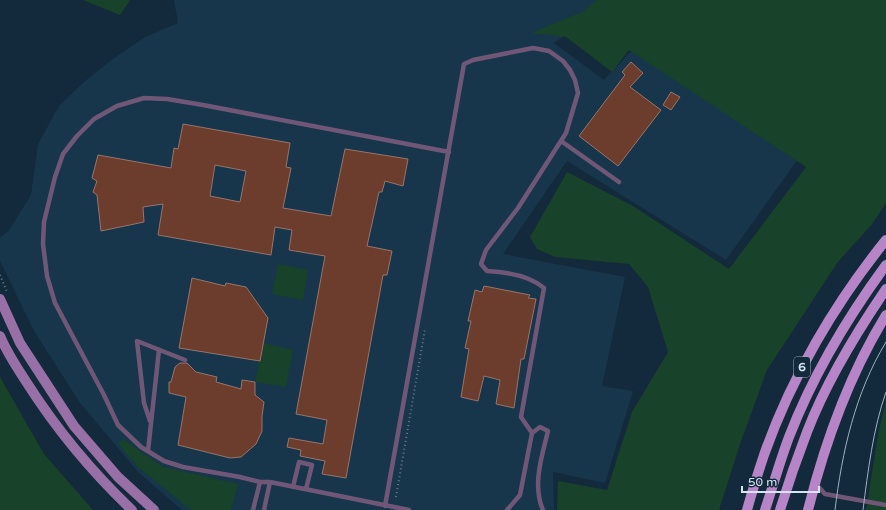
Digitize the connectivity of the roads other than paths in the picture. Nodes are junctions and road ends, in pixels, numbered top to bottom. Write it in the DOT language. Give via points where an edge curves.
graph roads {
  1 [pos="561,141"];
  2 [pos="449,152"];
  3 [pos="619,182"];
  4 [pos="886,240"];
  5 [pos="886,265"];
  6 [pos="886,289"];
  7 [pos="4,297"];
  8 [pos="886,315"];
  9 [pos="0,336"];
  10 [pos="159,350"];
  11 [pos="185,360"];
  12 [pos="150,421"];
  13 [pos="532,433"];
  14 [pos="148,451"];
  15 [pos="260,482"];
  16 [pos="270,482"];
  17 [pos="815,483"];
  18 [pos="294,487"];
  19 [pos="306,489"];
  20 [pos="886,505"];
  21 [pos="385,506"];
  22 [pos="132,510"];
  23 [pos="154,510"];
  24 [pos="253,510"];
  25 [pos="264,510"];
  26 [pos="409,510"];
  27 [pos="507,510"];
  28 [pos="543,510"];
  29 [pos="747,510"];
  30 [pos="765,510"];
  31 [pos="780,510"];
  32 [pos="808,510"];
  1 -- 2 [label="lane" via="566,133 578,93 575,80 562,61 549,51 533,48 464,64"];
  1 -- 3 [label="lane"];
  1 -- 13 [label="lane" via="518,208 486,250 481,264 487,271 537,282 544,288 521,417"];
  2 -- 14 [label="lane" via="167,99 144,98 117,106 94,119 63,154 44,222 42,244 55,304 118,425"];
  2 -- 21 [label="lane"];
  4 -- 29 [label="main road, 6" via="854,282 804,363 764,454"];
  5 -- 30 [label="main road, 6" via="852,314 809,392 789,437"];
  6 -- 31 [label="main road" via="867,316 823,396 807,432"];
  7 -- 23 [label="main road" via="20,343 74,426 118,477"];
  8 -- 17 [label="main road" via="845,396 829,435"];
  9 -- 22 [label="main road" via="6,350 64,436"];
  10 -- 11 [label="lane"];
  10 -- 12 [label="lane"];
  10 -- 12 [label="lane" via="137,341 144,403"];
  12 -- 14 [label="lane"];
  13 -- 27 [label="lane" via="520,495"];
  13 -- 28 [label="lane" via="540,427 548,430 538,474 540,503"];
  14 -- 15 [label="lane" via="164,461 183,467"];
  15 -- 16 [label="lane"];
  15 -- 24 [label="lane"];
  16 -- 18 [label="lane"];
  16 -- 25 [label="lane"];
  17 -- 20 [label="lane" via="825,494"];
  17 -- 32 [label="main road"];
  18 -- 19 [label="lane"];
  18 -- 19 [label="lane" via="299,462 305,463 312,465"];
  19 -- 21 [label="lane"];
  21 -- 26 [label="lane"];
}
